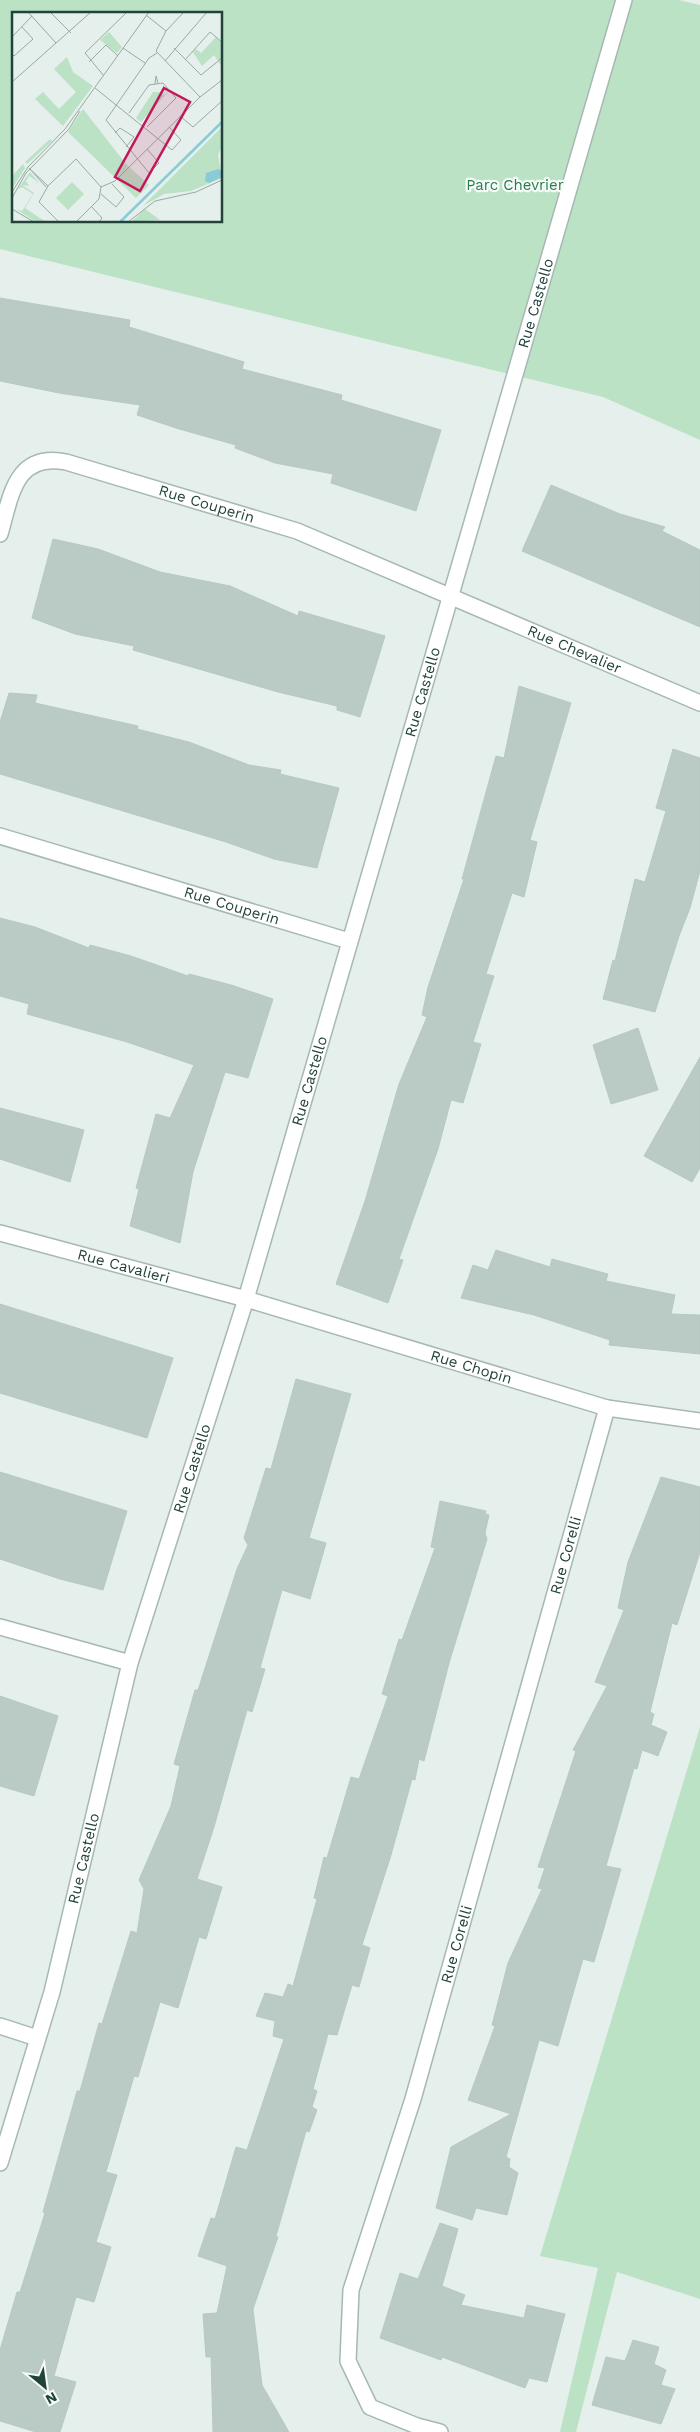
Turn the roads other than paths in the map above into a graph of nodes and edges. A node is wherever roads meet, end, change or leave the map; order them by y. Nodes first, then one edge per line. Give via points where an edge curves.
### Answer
1 (624, 0) edge
2 (0, 534) edge
3 (449, 598) junction
4 (700, 703) edge
5 (0, 836) edge
6 (349, 941) junction
7 (0, 1233) edge
8 (246, 1299) junction
9 (607, 1408) junction
10 (700, 1421) edge
11 (0, 1627) edge
12 (130, 1663) junction
13 (0, 2026) edge
14 (37, 2038) junction
15 (0, 2163) edge
16 (440, 2432) edge

1 - 3 street, Rue Castello
2 - 3 street, Rue Couperin via 18,477 23,471 50,459 297,531
3 - 4 street, Rue Chevalier
3 - 6 street, Rue Castello
5 - 6 street, Rue Couperin
6 - 8 street, Rue Castello
7 - 8 street, Rue Cavalieri
8 - 9 street, Rue Chopin
8 - 12 street, Rue Castello
9 - 10 street, Rue Chopin
9 - 16 street, Rue Corelli via 413,2099 351,2290 348,2361 370,2407
11 - 12 street
12 - 14 street, Rue Castello via 52,1992
13 - 14 street
14 - 15 street, Rue Castello

